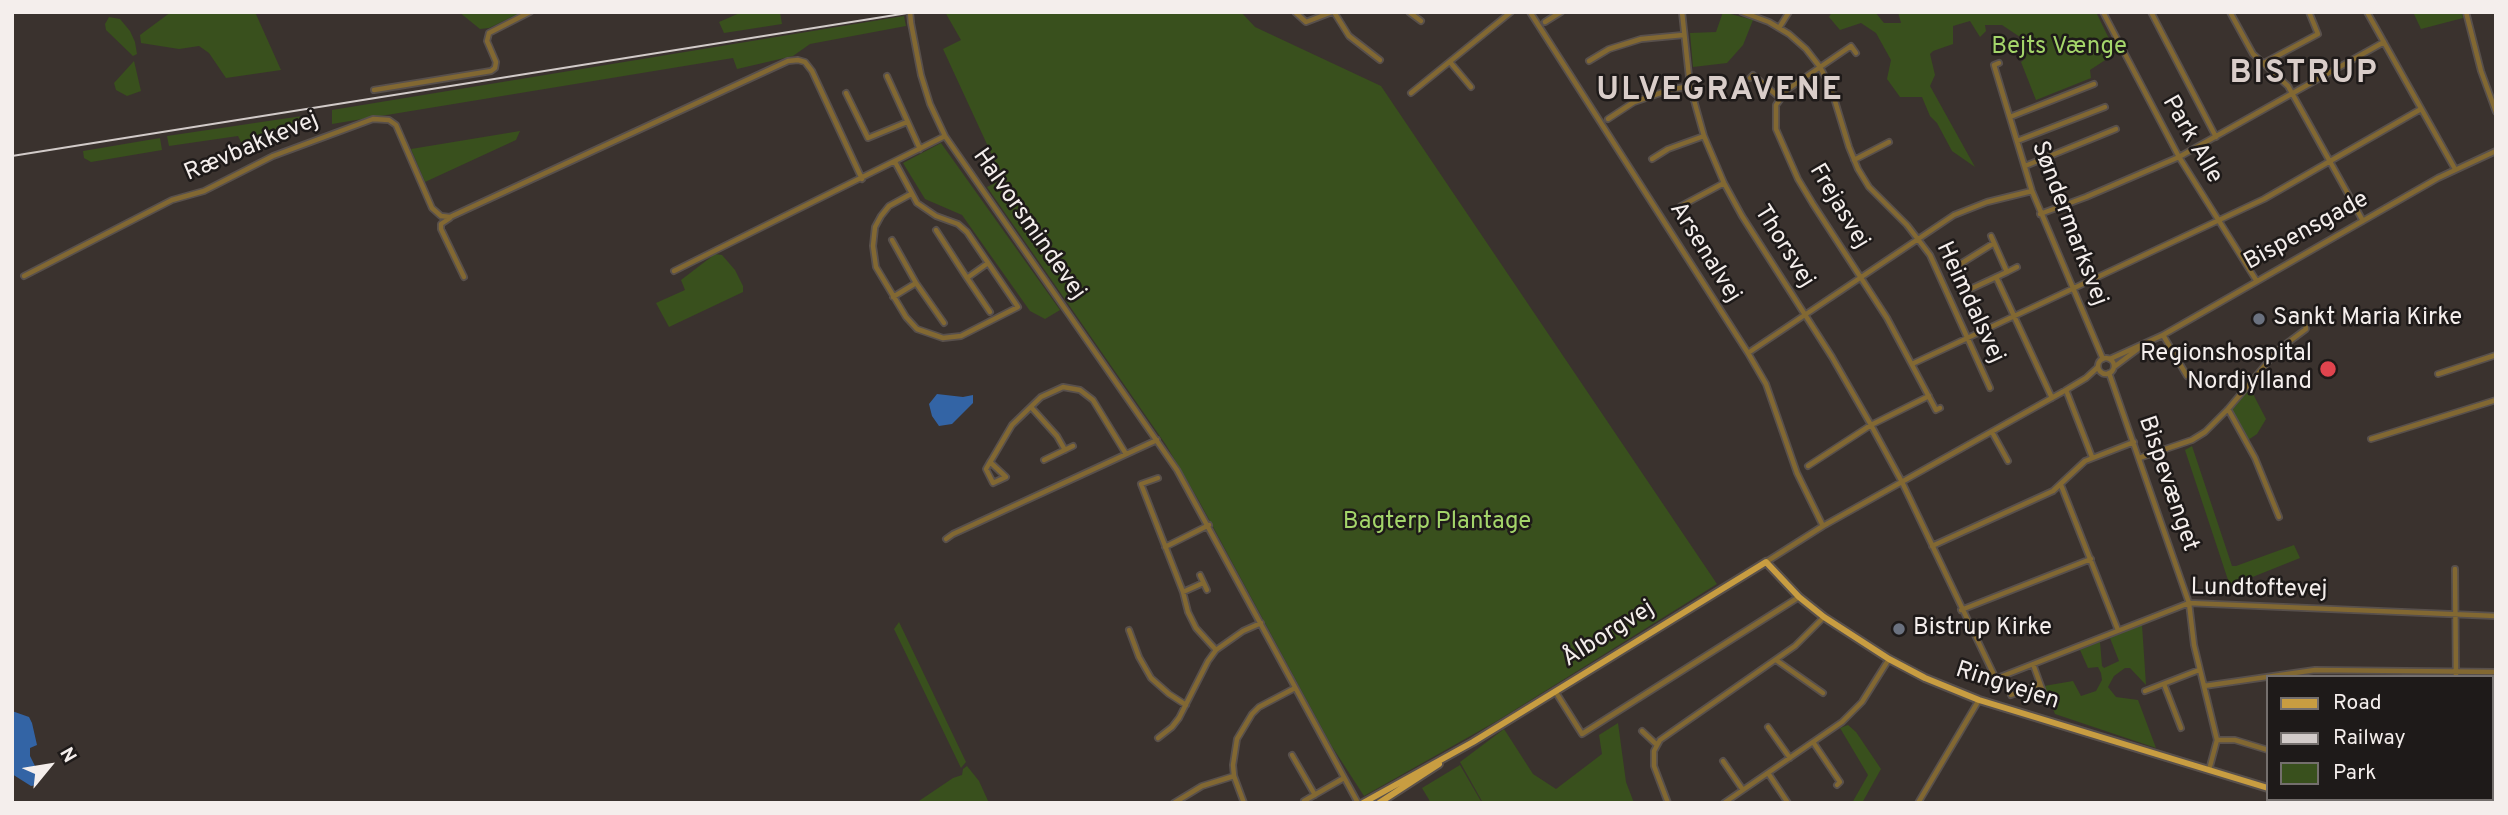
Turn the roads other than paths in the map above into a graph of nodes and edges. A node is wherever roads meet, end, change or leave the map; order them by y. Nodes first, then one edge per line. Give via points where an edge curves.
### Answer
1 (530, 12) edge
2 (910, 12) edge
3 (1295, 12) edge
4 (1333, 12) edge
5 (1409, 12) edge
6 (1511, 12) edge
7 (1530, 12) edge
8 (1561, 12) edge
9 (1682, 12) edge
10 (1742, 12) edge
11 (1789, 12) edge
12 (2103, 12) edge
13 (2151, 12) edge
14 (2230, 12) edge
15 (2309, 12) edge
16 (2367, 12) edge
17 (2466, 12) edge
18 (1421, 22) dead end
19 (1545, 22) dead end
20 (1779, 28) junction
21 (1684, 35) junction
22 (2384, 42) junction
23 (1856, 53) dead end
24 (1380, 61) dead end
25 (1589, 61) dead end
26 (1450, 62) junction
27 (1999, 63) dead end
28 (2262, 64) junction
29 (1820, 67) junction
30 (887, 76) dead end
31 (1750, 78) dead end
32 (2094, 84) dead end
33 (1690, 86) junction
34 (1471, 87) dead end
35 (374, 90) dead end
36 (846, 93) dead end
37 (1411, 93) dead end
38 (2292, 94) junction
39 (1780, 99) junction
40 (2105, 107) dead end
41 (2421, 108) junction
42 (2496, 112) edge
43 (2010, 117) junction
44 (1608, 119) dead end
45 (907, 122) junction
46 (2116, 129) dead end
47 (945, 136) junction
48 (1704, 136) junction
49 (2216, 137) junction
50 (2017, 141) junction
51 (1889, 142) dead end
52 (920, 149) junction
53 (2496, 151) edge
54 (2179, 157) junction
55 (1652, 159) dead end
56 (1854, 160) junction
57 (2330, 161) junction
58 (894, 162) junction
59 (2025, 166) junction
60 (2455, 169) junction
61 (862, 179) junction
62 (1724, 183) junction
63 (2032, 191) junction
64 (911, 194) junction
65 (1681, 206) dead end
66 (2040, 214) junction
67 (450, 217) junction
68 (2218, 221) junction
69 (2363, 221) junction
70 (936, 230) dead end
71 (1991, 236) dead end
72 (1919, 238) junction
73 (892, 240) dead end
74 (1994, 243) junction
75 (988, 263) junction
76 (2017, 267) dead end
77 (1955, 270) dead end
78 (674, 271) dead end
79 (2007, 272) junction
80 (24, 276) dead end
81 (464, 277) dead end
82 (1860, 277) junction
83 (1996, 277) junction
84 (967, 278) junction
85 (2256, 281) junction
86 (916, 283) junction
87 (1963, 289) dead end
88 (2074, 290) junction
89 (893, 297) junction
90 (990, 312) dead end
91 (1805, 314) junction
92 (2014, 317) junction
93 (944, 323) dead end
94 (2305, 323) dead end
95 (2163, 335) junction
96 (1968, 338) junction
97 (2138, 348) junction
98 (1748, 353) junction
99 (2496, 355) edge
100 (2103, 359) junction
101 (2110, 359) junction
102 (1912, 364) junction
103 (2098, 367) junction
104 (2113, 368) junction
105 (2102, 373) junction
106 (2109, 373) junction
107 (2438, 374) dead end
108 (2187, 376) dead end
109 (2086, 378) junction
110 (1990, 388) dead end
111 (2066, 390) junction
112 (1929, 396) junction
113 (2052, 398) junction
114 (2496, 400) edge
115 (1031, 407) junction
116 (1940, 408) dead end
117 (2228, 410) junction
118 (1871, 425) junction
119 (1992, 432) junction
120 (2371, 439) dead end
121 (1157, 440) junction
122 (2134, 442) junction
123 (1073, 446) dead end
124 (1065, 450) junction
125 (1126, 454) junction
126 (2092, 457) junction
127 (2139, 458) junction
128 (1044, 460) dead end
129 (2008, 461) dead end
130 (990, 462) junction
131 (1808, 466) dead end
132 (1158, 478) dead end
133 (1902, 482) junction
134 (2061, 485) junction
135 (2279, 517) dead end
136 (1209, 526) junction
137 (1823, 526) junction
138 (946, 539) dead end
139 (1931, 546) junction
140 (1165, 547) junction
141 (2091, 559) junction
142 (1766, 562) junction
143 (2455, 569) dead end
144 (1200, 575) dead end
145 (1203, 583) junction
146 (1207, 590) dead end
147 (1183, 593) junction
148 (1800, 597) junction
149 (2189, 603) junction
150 (1962, 610) junction
151 (2456, 614) junction
152 (2496, 616) edge
153 (1824, 617) junction
154 (1261, 623) junction
155 (1129, 630) dead end
156 (2118, 630) junction
157 (1216, 650) junction
158 (1889, 659) junction
159 (1776, 660) junction
160 (2032, 664) junction
161 (2199, 670) junction
162 (2496, 672) edge
163 (2456, 674) edge
164 (2280, 675) edge
165 (1995, 677) joint
166 (2266, 677) edge
167 (2040, 684) junction
168 (2164, 684) junction
169 (2204, 686) junction
170 (1295, 688) junction
171 (1555, 691) junction
172 (2145, 691) dead end
173 (1823, 693) dead end
174 (2011, 695) dead end
175 (1979, 700) junction
176 (2046, 700) dead end
177 (1186, 705) junction
178 (1769, 727) dead end
179 (2181, 728) dead end
180 (1642, 730) dead end
181 (1158, 738) dead end
182 (2217, 740) junction
183 (1473, 741) junction
184 (1813, 742) junction
185 (1657, 745) junction
186 (2266, 749) edge
187 (1292, 755) dead end
188 (1790, 758) junction
189 (1723, 761) dead end
190 (2209, 770) junction
191 (1768, 773) junction
192 (1234, 776) junction
193 (1344, 778) junction
194 (1837, 785) dead end
195 (2266, 787) edge
196 (1743, 790) junction
197 (1315, 795) junction
198 (1304, 801) edge
199 (1174, 803) edge
200 (1244, 803) edge
201 (1360, 803) edge
202 (1379, 803) edge
203 (1668, 803) edge
204 (1724, 803) edge
205 (1788, 803) edge
206 (1918, 803) edge

1 - 35 street via 489,33 486,41 496,62 491,71
2 - 47 street, Halvorsmindevej, bridge via 921,75
3 - 4 street via 1310,22
4 - 24 street via 1349,36
5 - 18 street
6 - 26 street
7 - 98 street, Arsenalvej
8 - 19 street
9 - 21 street, Thorsvej
10 - 20 street, Heimdalsvej
11 - 20 street
12 - 54 street, Park Alle
13 - 49 street
14 - 28 street
15 - 28 street via 2318,34
16 - 22 street
17 - 42 street
20 - 29 street, Heimdalsvej
21 - 25 street via 1640,39
21 - 33 street, Thorsvej
22 - 38 street
22 - 41 street
23 - 29 street via 1851,46
26 - 34 street
26 - 37 street
27 - 43 street, Søndermarksvej via 1994,65
28 - 38 street via 2280,77
29 - 39 street
29 - 56 street, Heimdalsvej
30 - 45 street
31 - 39 street via 1753,75
32 - 43 street
33 - 44 street via 1634,102
33 - 48 street, Thorsvej
36 - 45 street via 868,138
38 - 49 street
38 - 57 street
39 - 82 street, Frejasvej via 1774,121 1782,144 1808,196
40 - 50 street
41 - 57 street
41 - 60 street
43 - 50 street, Søndermarksvej
45 - 52 street
46 - 59 street
47 - 52 street
47 - 121 street, Halvorsmindevej
48 - 55 street
48 - 62 street, Thorsvej
49 - 54 street
50 - 59 street, Søndermarksvej
51 - 56 street
52 - 58 street
53 - 60 street, Bispensgade
54 - 66 street
54 - 68 street, Park Alle
56 - 72 street, Heimdalsvej via 1869,187
57 - 68 street
57 - 69 street
58 - 61 street
58 - 64 street
59 - 63 street, Søndermarksvej
60 - 69 street, Bispensgade
61 - 67 street via 812,71 798,60
61 - 78 street
62 - 65 street
62 - 91 street, Thorsvej
63 - 66 street, Søndermarksvej
63 - 72 street via 1971,207
64 - 75 street via 925,210 967,232
64 - 89 street via 890,206 874,235 876,267
66 - 88 street, Søndermarksvej
67 - 80 street, Rævbakkevej via 432,208 396,125 373,119 273,156 204,191 172,200
67 - 81 street via 441,229
68 - 85 street, Park Alle
68 - 88 street
69 - 85 street, Bispensgade
70 - 84 street
71 - 74 street
72 - 82 street
72 - 96 street, Heimdalsvej
73 - 86 street
74 - 77 street
74 - 79 street
75 - 84 street
75 - 89 street via 1018,307 961,336 943,338 917,329
76 - 79 street
79 - 83 street
82 - 91 street
82 - 102 street, Frejasvej
83 - 87 street
83 - 92 street
84 - 90 street
85 - 95 street, Bispensgade
86 - 89 street
86 - 93 street
88 - 92 street
88 - 100 street, Søndermarksvej
91 - 98 street
91 - 118 street, Thorsvej
92 - 96 street
92 - 113 street
94 - 117 street via 2306,329 2278,350
95 - 97 street, Bispensgade
95 - 108 street
96 - 102 street
96 - 110 street, Heimdalsvej
97 - 101 street, Bispensgade
97 - 104 street, Bispensgade
98 - 137 street, Arsenalvej via 1766,384 1797,473
99 - 107 street
100 - 101 street
100 - 103 street
101 - 104 street
102 - 112 street, Frejasvej
103 - 105 street
103 - 109 street
104 - 106 street
105 - 106 street
105 - 109 street
106 - 122 street, Bispevænget
109 - 111 street
111 - 113 street
111 - 126 street
112 - 116 street, Frejasvej via 1936,410
112 - 118 street
113 - 119 street
114 - 120 street
115 - 124 street
115 - 125 street via 1056,390 1080,390 1094,400
115 - 130 street via 1012,425
117 - 127 street via 2192,440
117 - 135 street via 2255,458
118 - 131 street
118 - 133 street, Thorsvej
119 - 129 street
119 - 133 street
121 - 125 street
121 - 136 street, Halvorsmindevej
122 - 126 street
122 - 127 street, Bispevænget
123 - 124 street
124 - 128 street
125 - 138 street
126 - 134 street
127 - 149 street, Bispevænget
130 - 130 street via 986,469 993,482 1006,477
132 - 140 street via 1141,484
133 - 137 street
133 - 139 street, Thorsvej
134 - 139 street
134 - 141 street
136 - 140 street
136 - 154 street, Halvorsmindevej
137 - 142 street
139 - 150 street, Thorsvej
140 - 147 street
141 - 150 street
141 - 156 street
142 - 148 main road, Ringvejen
142 - 171 main road, Ålborgvej
143 - 151 street
144 - 145 street
145 - 146 street
145 - 147 street
147 - 157 street via 1193,623
148 - 153 main road, Ringvejen
148 - 171 street via 1582,734
149 - 151 street, Lundtoftevej
149 - 156 street, Lundtoftevej
149 - 161 street, Bispevænget
150 - 165 street, Thorsvej
151 - 152 street, Lundtoftevej
151 - 163 street
153 - 158 main road, Ringvejen
153 - 159 street
154 - 157 street
154 - 170 street, Halvorsmindevej
155 - 177 street via 1151,678
156 - 160 street, Lundtoftevej
157 - 177 street
158 - 175 main road, Ringvejen
158 - 184 street via 1857,708
159 - 173 street
159 - 185 street
160 - 165 street, Lundtoftevej
160 - 167 street
161 - 168 street
161 - 169 street, Bispevænget
162 - 163 street
163 - 164 street via 2315,670
166 - 169 street
167 - 174 street
167 - 176 street
168 - 172 street
168 - 179 street
169 - 182 street, Bispevænget
170 - 192 street via 1270,699 1252,714 1237,739
170 - 193 street, Halvorsmindevej
171 - 183 main road, Ålborgvej
175 - 190 main road, Ringvejen
175 - 206 street
177 - 181 street via 1172,727
178 - 188 street
180 - 185 street
182 - 186 street
182 - 190 street, Bispevænget
183 - 201 main road, Ålborgvej
183 - 202 main road, Ålborgvej
184 - 188 street
184 - 194 street via 1840,782
185 - 203 street via 1654,766
187 - 197 street
188 - 191 street
189 - 196 street
190 - 195 main road, Ringvejen
191 - 196 street
191 - 205 street
192 - 199 street via 1202,786
192 - 200 street
193 - 197 street
193 - 201 street, Halvorsmindevej
196 - 204 street
197 - 198 street

